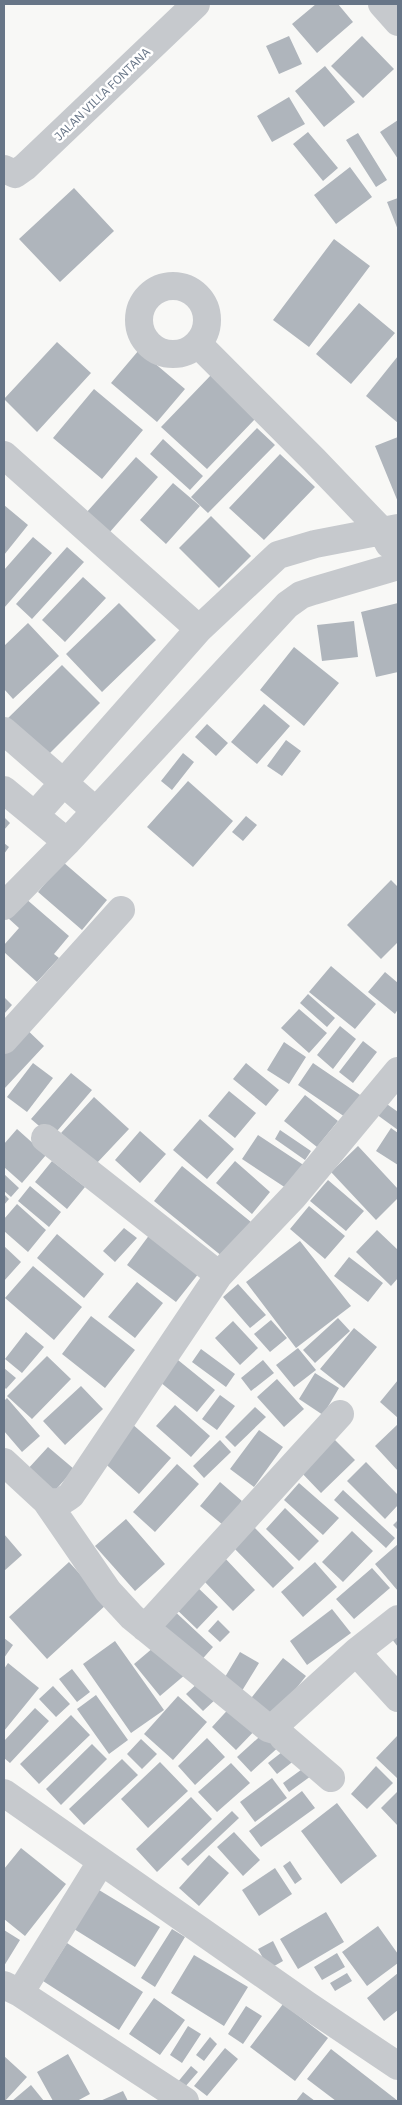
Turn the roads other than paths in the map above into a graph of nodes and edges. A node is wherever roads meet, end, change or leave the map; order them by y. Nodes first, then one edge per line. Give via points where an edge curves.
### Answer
1 (196, 4) edge
2 (382, 4) edge
3 (398, 22) edge
4 (4, 169) edge
5 (199, 344) dead end
6 (4, 455) edge
7 (390, 529) edge
8 (398, 564) edge
9 (200, 629) junction
10 (4, 731) edge
11 (63, 782) junction
12 (4, 790) edge
13 (96, 811) junction
14 (36, 815) junction
15 (67, 842) junction
16 (4, 906) edge
17 (121, 910) dead end
18 (4, 1040) edge
19 (398, 1071) edge
20 (45, 1138) dead end
21 (219, 1275) junction
22 (340, 1414) dead end
23 (4, 1462) edge
24 (46, 1501) junction
25 (398, 1619) edge
26 (145, 1628) junction
27 (356, 1652) junction
28 (398, 1698) edge
29 (278, 1731) junction
30 (331, 1778) dead end
31 (4, 1793) edge
32 (101, 1862) junction
33 (12, 1989) edge
34 (398, 2066) edge
35 (185, 2101) edge

1 - 4 street, JALAN VILLA FONTANA via 25,167 15,174
2 - 3 street
5 - 7 street via 307,453
6 - 9 street
7 - 8 street
7 - 9 street via 278,555
8 - 13 street via 313,590 287,605
9 - 11 street
10 - 11 street
11 - 13 street
11 - 14 street
12 - 14 street
13 - 15 street
14 - 15 street
15 - 16 street
17 - 18 street
19 - 21 street via 294,1196
20 - 21 street
21 - 24 street via 70,1495 56,1504
22 - 26 street
23 - 24 street
24 - 26 street via 108,1591
25 - 27 street
26 - 29 street via 268,1728
27 - 28 street
27 - 29 street via 279,1722
29 - 30 street
31 - 32 street
32 - 33 street
32 - 34 street
33 - 35 street

